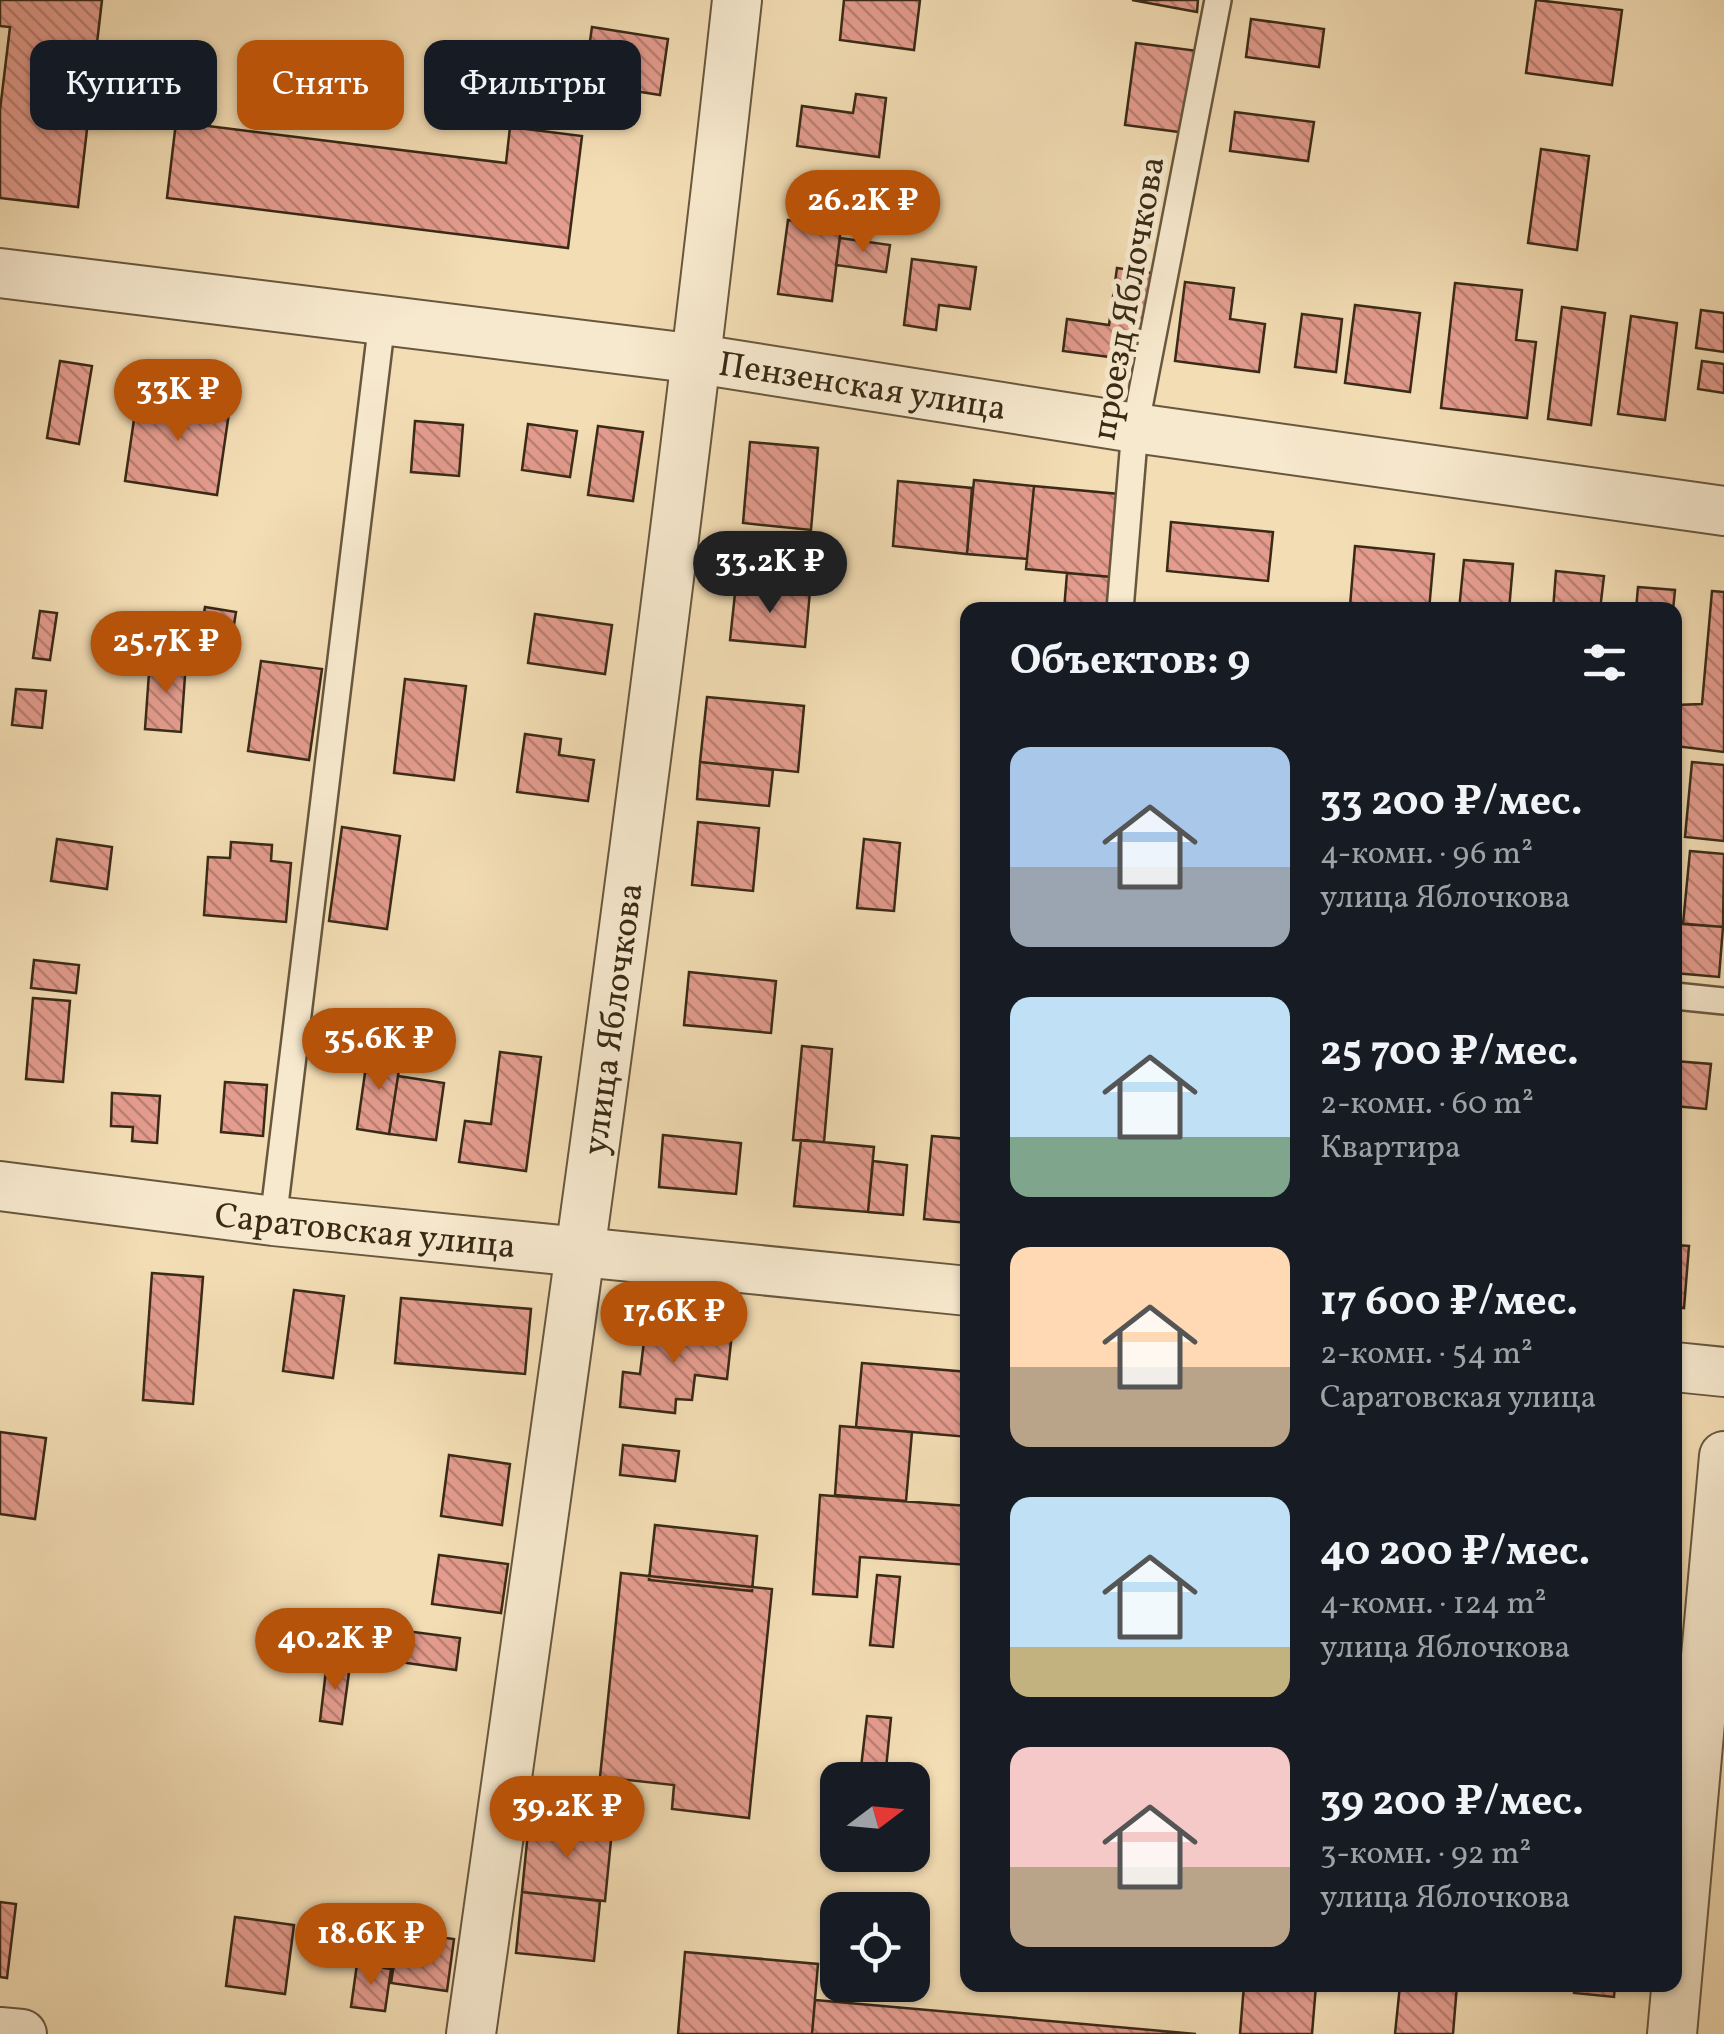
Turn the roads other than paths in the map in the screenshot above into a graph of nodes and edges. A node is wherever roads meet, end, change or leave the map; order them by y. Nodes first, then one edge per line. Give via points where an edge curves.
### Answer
1 (736, 0) edge
2 (1218, 0) edge
3 (0, 273) edge
4 (382, 320) junction
5 (698, 360) junction
6 (1135, 428) junction
7 (1724, 511) edge
8 (1121, 602) edge
9 (1682, 997) edge
10 (1724, 1002) edge
11 (0, 1186) edge
12 (272, 1221) junction
13 (581, 1250) junction
14 (960, 1291) edge
15 (1682, 1368) edge
16 (1724, 1372) edge
17 (1724, 1456) edge
18 (1682, 1923) edge
19 (1676, 1992) edge
20 (0, 2032) edge
21 (22, 2034) edge
22 (471, 2034) edge
23 (1672, 2034) edge

1 - 5 street, улица Яблочкова
2 - 6 lane, проезд Яблочкова
3 - 4 street, Пензенская улица
4 - 5 street, Пензенская улица
4 - 12 lane
5 - 6 street, Пензенская улица
5 - 13 street, улица Яблочкова
6 - 7 street, Пензенская улица
6 - 8 lane, проезд Яблочкова
9 - 10 lane
11 - 12 street, Саратовская улица
12 - 13 street, Саратовская улица
13 - 14 street, Саратовская улица
13 - 22 street, улица Яблочкова
15 - 16 street
17 - 18 street
19 - 23 street
20 - 21 street

